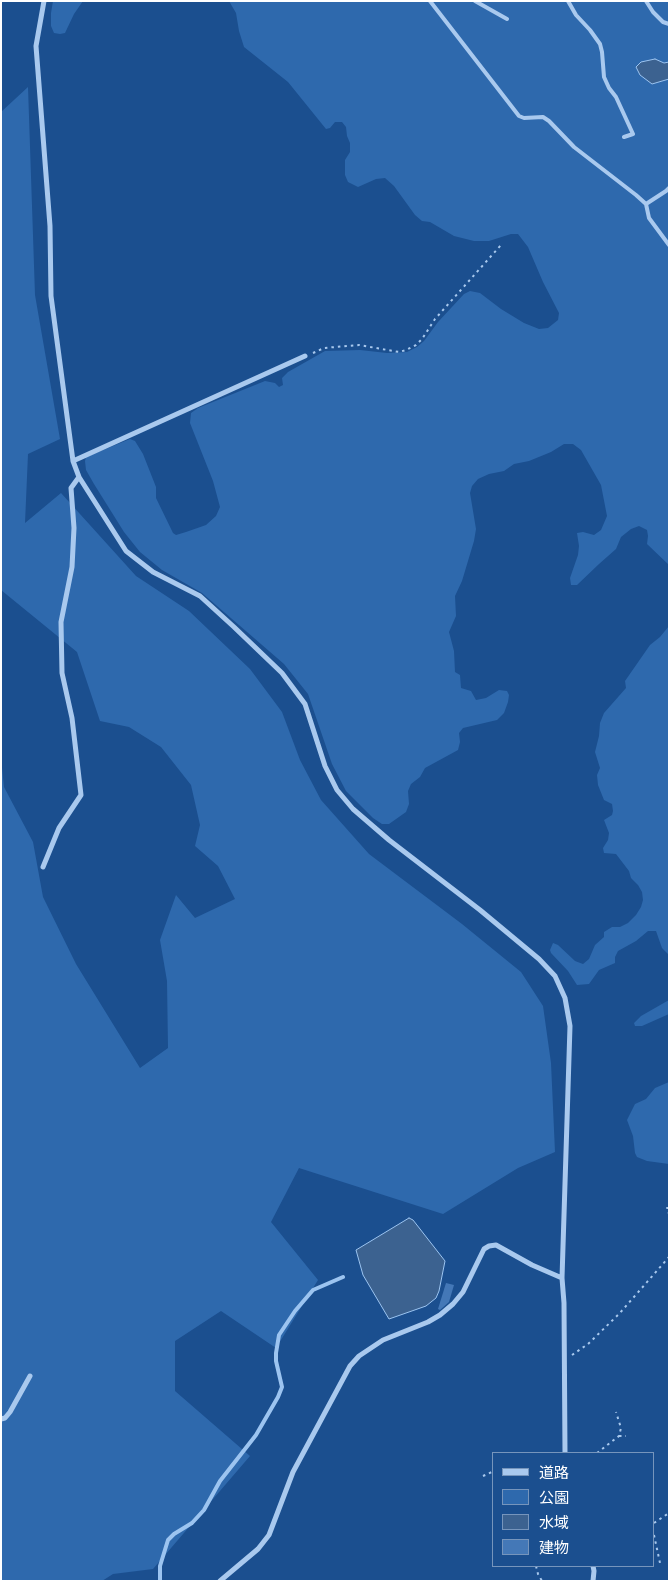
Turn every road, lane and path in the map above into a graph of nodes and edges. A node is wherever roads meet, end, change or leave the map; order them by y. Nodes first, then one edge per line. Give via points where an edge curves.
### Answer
1 (44, 1) edge
2 (430, 1) edge
3 (475, 1) edge
4 (568, 1) edge
5 (646, 1) edge
6 (507, 19) dead end
7 (669, 24) edge
8 (624, 137) dead end
9 (669, 188) edge
10 (646, 204) junction
11 (501, 244) dead end
12 (669, 245) edge
13 (305, 356) joint
14 (73, 461) junction
15 (79, 478) junction
16 (43, 867) dead end
17 (669, 1208) edge
18 (669, 1214) edge
19 (669, 1258) edge
20 (562, 1278) junction
21 (564, 1355) junction
22 (30, 1376) dead end
23 (616, 1412) dead end
24 (1, 1419) edge
25 (618, 1436) junction
26 (626, 1436) dead end
27 (565, 1452) edge
28 (598, 1452) edge
29 (492, 1472) edge
30 (483, 1476) dead end
31 (669, 1513) edge
32 (655, 1522) edge
33 (655, 1540) edge
34 (660, 1563) dead end
35 (536, 1567) edge
36 (593, 1567) edge
37 (220, 1581) edge
38 (542, 1581) edge
39 (593, 1581) edge

1 - 14 street via 36,46 50,226 51,296
2 - 10 lane via 519,116 543,117 549,121 574,147
3 - 6 lane
4 - 8 lane via 600,44 604,77 632,134
5 - 7 lane via 663,22
9 - 10 lane
10 - 12 lane via 650,218
11 - 13 path via 416,345 399,352 359,345 324,348
13 - 14 street
14 - 15 street
15 - 16 street via 71,488 72,567 61,622 62,673 72,718 81,795 59,828
15 - 20 street via 126,551 153,572 200,596 282,673 305,704 325,766 337,790 353,809 521,943 555,976 566,998 570,1026
17 - 18 path
19 - 21 path via 588,1344 577,1353
20 - 21 street
20 - 37 street via 496,1245 489,1246 484,1249 463,1292 453,1304 428,1322 383,1340 359,1356 350,1366 293,1472 269,1535 258,1549
21 - 27 street
22 - 24 street via 10,1412
23 - 25 path via 621,1428
25 - 26 path
25 - 28 path
29 - 30 path
31 - 32 path
33 - 34 path
35 - 38 path
36 - 39 street

